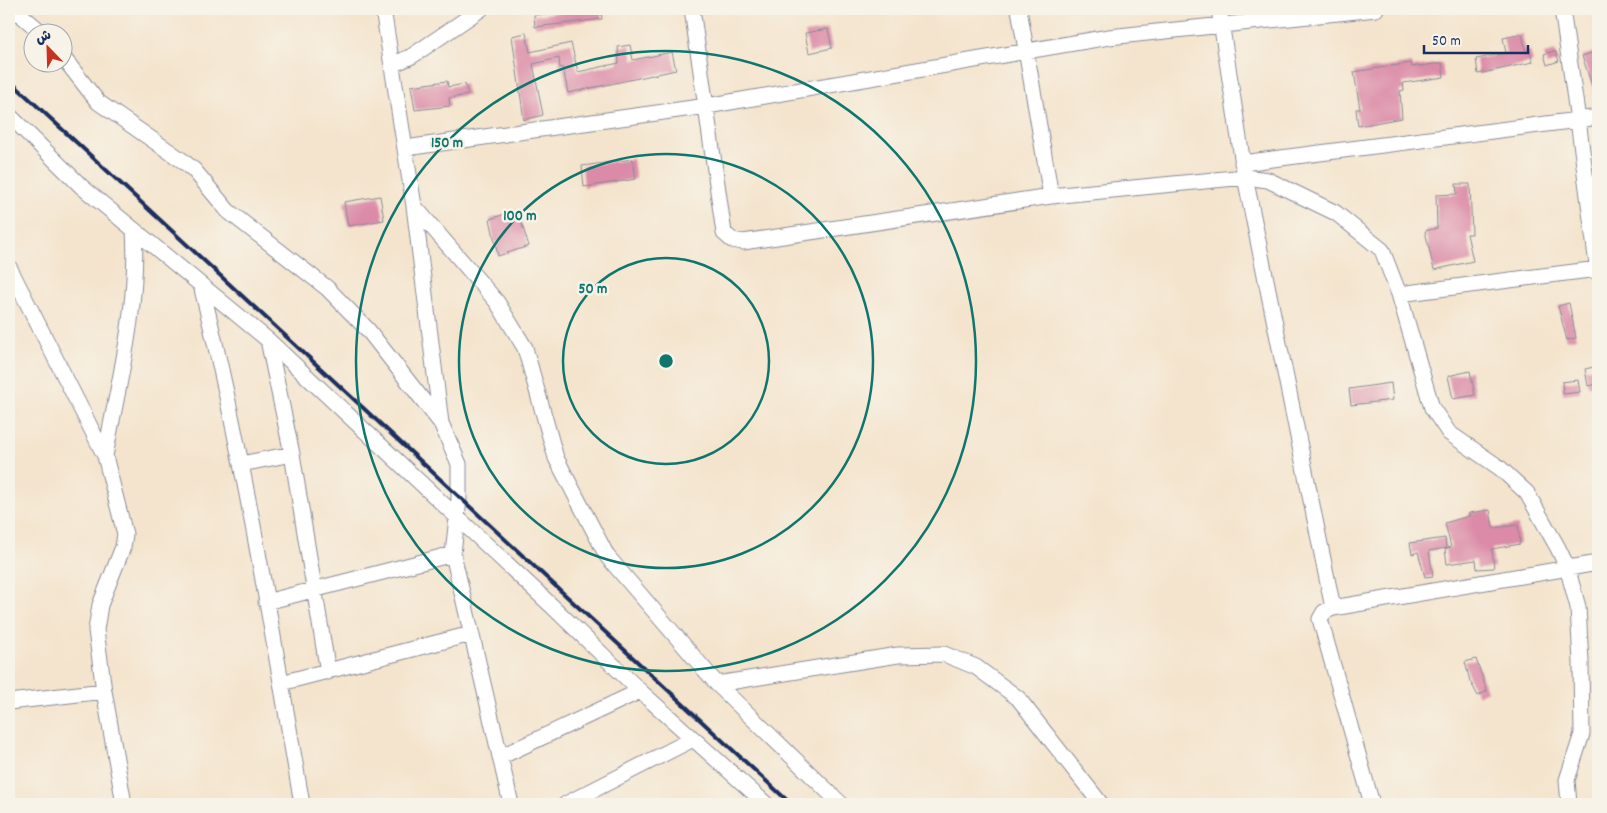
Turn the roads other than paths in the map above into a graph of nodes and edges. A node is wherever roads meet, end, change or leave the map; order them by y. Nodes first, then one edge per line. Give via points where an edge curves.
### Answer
1 (14, 9) edge
2 (383, 9) edge
3 (481, 9) edge
4 (692, 9) edge
5 (1019, 9) edge
6 (1219, 9) edge
7 (1376, 9) edge
8 (1562, 9) edge
9 (29, 22) edge
10 (1222, 26) junction
11 (1027, 53) junction
12 (392, 65) junction
13 (72, 69) edge
14 (707, 106) junction
15 (9, 115) edge
16 (1598, 117) edge
17 (1578, 120) junction
18 (405, 148) junction
19 (1243, 170) junction
20 (1051, 196) junction
21 (414, 206) junction
22 (134, 230) junction
23 (9, 267) edge
24 (1598, 271) edge
25 (201, 285) junction
26 (1399, 294) junction
27 (268, 340) junction
28 (441, 423) junction
29 (292, 454) junction
30 (105, 456) junction
31 (241, 464) junction
32 (457, 518) junction
33 (452, 554) junction
34 (1598, 563) edge
35 (1567, 567) junction
36 (315, 591) junction
37 (266, 602) junction
38 (1333, 608) junction
39 (471, 634) junction
40 (328, 672) junction
41 (281, 683) junction
42 (717, 684) junction
43 (104, 691) junction
44 (640, 691) junction
45 (9, 702) edge
46 (693, 738) junction
47 (500, 757) junction
48 (124, 804) edge
49 (302, 804) edge
50 (511, 804) edge
51 (566, 804) edge
52 (766, 804) edge
53 (841, 804) edge
54 (1101, 804) edge
55 (1372, 804) edge
56 (1569, 804) edge

1 - 9 street
2 - 12 street
3 - 12 street via 412,56
4 - 14 street
5 - 11 street
6 - 10 street
7 - 10 street
8 - 17 street
10 - 11 street via 1109,37
10 - 19 street
11 - 14 street
11 - 20 street
12 - 18 street
13 - 28 street via 98,102 183,160 228,211 327,288 368,330
14 - 18 street
14 - 20 street via 724,233 732,240 743,242
15 - 22 street via 82,188
16 - 17 street
17 - 19 street
17 - 24 street
18 - 21 street
19 - 20 street
19 - 26 street via 1336,213 1382,250
19 - 38 street
21 - 28 street
21 - 42 street via 497,302 525,348 556,458 607,556
22 - 25 street
22 - 30 street via 136,264 129,331
23 - 30 street
24 - 26 street
25 - 27 street
25 - 31 street
26 - 35 street via 1432,408 1448,433 1500,468 1527,493
27 - 29 street
27 - 32 street
28 - 32 street via 459,464
29 - 31 street
29 - 36 street
30 - 43 street via 125,534 100,604 96,630
31 - 37 street
32 - 33 street
32 - 44 street
33 - 36 street
33 - 39 street
34 - 35 street
35 - 38 street
35 - 56 street via 1578,607 1582,734 1567,780
36 - 37 street
36 - 40 street
37 - 41 street
38 - 55 street via 1324,612 1320,619
39 - 40 street
39 - 47 street
40 - 41 street
41 - 49 street
42 - 53 street
42 - 54 street via 898,655 944,654 976,667 1018,698
43 - 45 street
43 - 48 street
44 - 46 street
44 - 47 street
46 - 51 street
46 - 52 street
47 - 50 street

